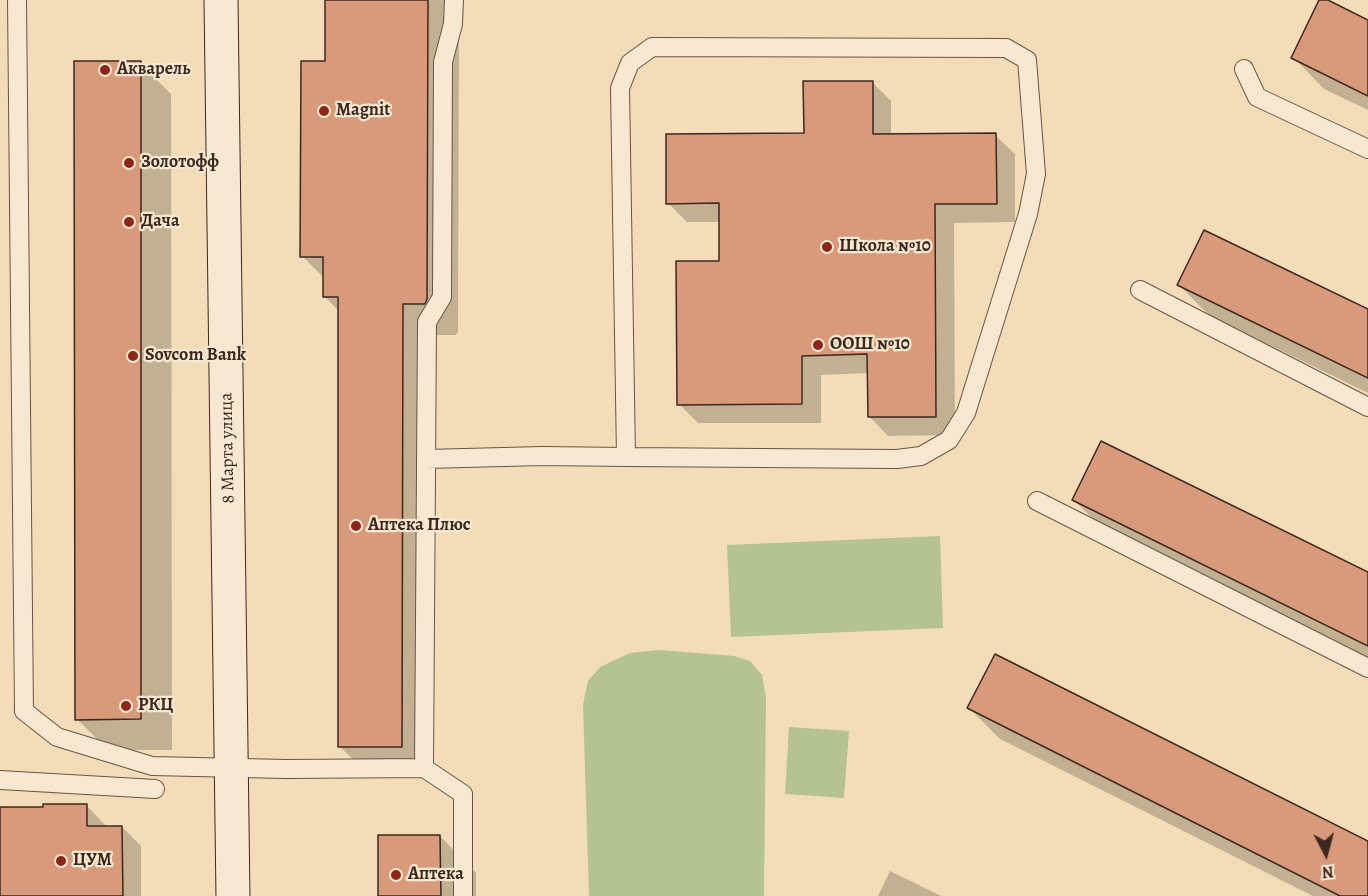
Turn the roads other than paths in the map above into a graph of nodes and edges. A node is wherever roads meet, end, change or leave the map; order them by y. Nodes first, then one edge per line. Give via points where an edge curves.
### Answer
1 (17, 0) edge
2 (221, 0) edge
3 (454, 0) edge
4 (1244, 69) dead end
5 (1368, 149) edge
6 (1140, 290) dead end
7 (1368, 407) edge
8 (626, 457) junction
9 (426, 459) junction
10 (1037, 501) dead end
11 (1368, 668) edge
12 (424, 768) junction
13 (232, 769) junction
14 (0, 780) edge
15 (155, 789) dead end
16 (233, 896) edge
17 (463, 896) edge

1 - 13 lane via 24,711 57,737 152,766
2 - 13 street, 8 Марта улица
3 - 9 lane via 453,24 443,62 442,297 427,322
4 - 5 lane via 1257,96
6 - 7 lane
8 - 8 lane via 897,459 921,456 949,440 966,414 1028,214 1036,174 1027,60 1006,48 652,47 630,63 620,88
8 - 9 lane
9 - 12 lane
10 - 11 lane
12 - 13 lane
12 - 17 lane via 463,794
13 - 16 street, 8 Марта улица
14 - 15 lane

